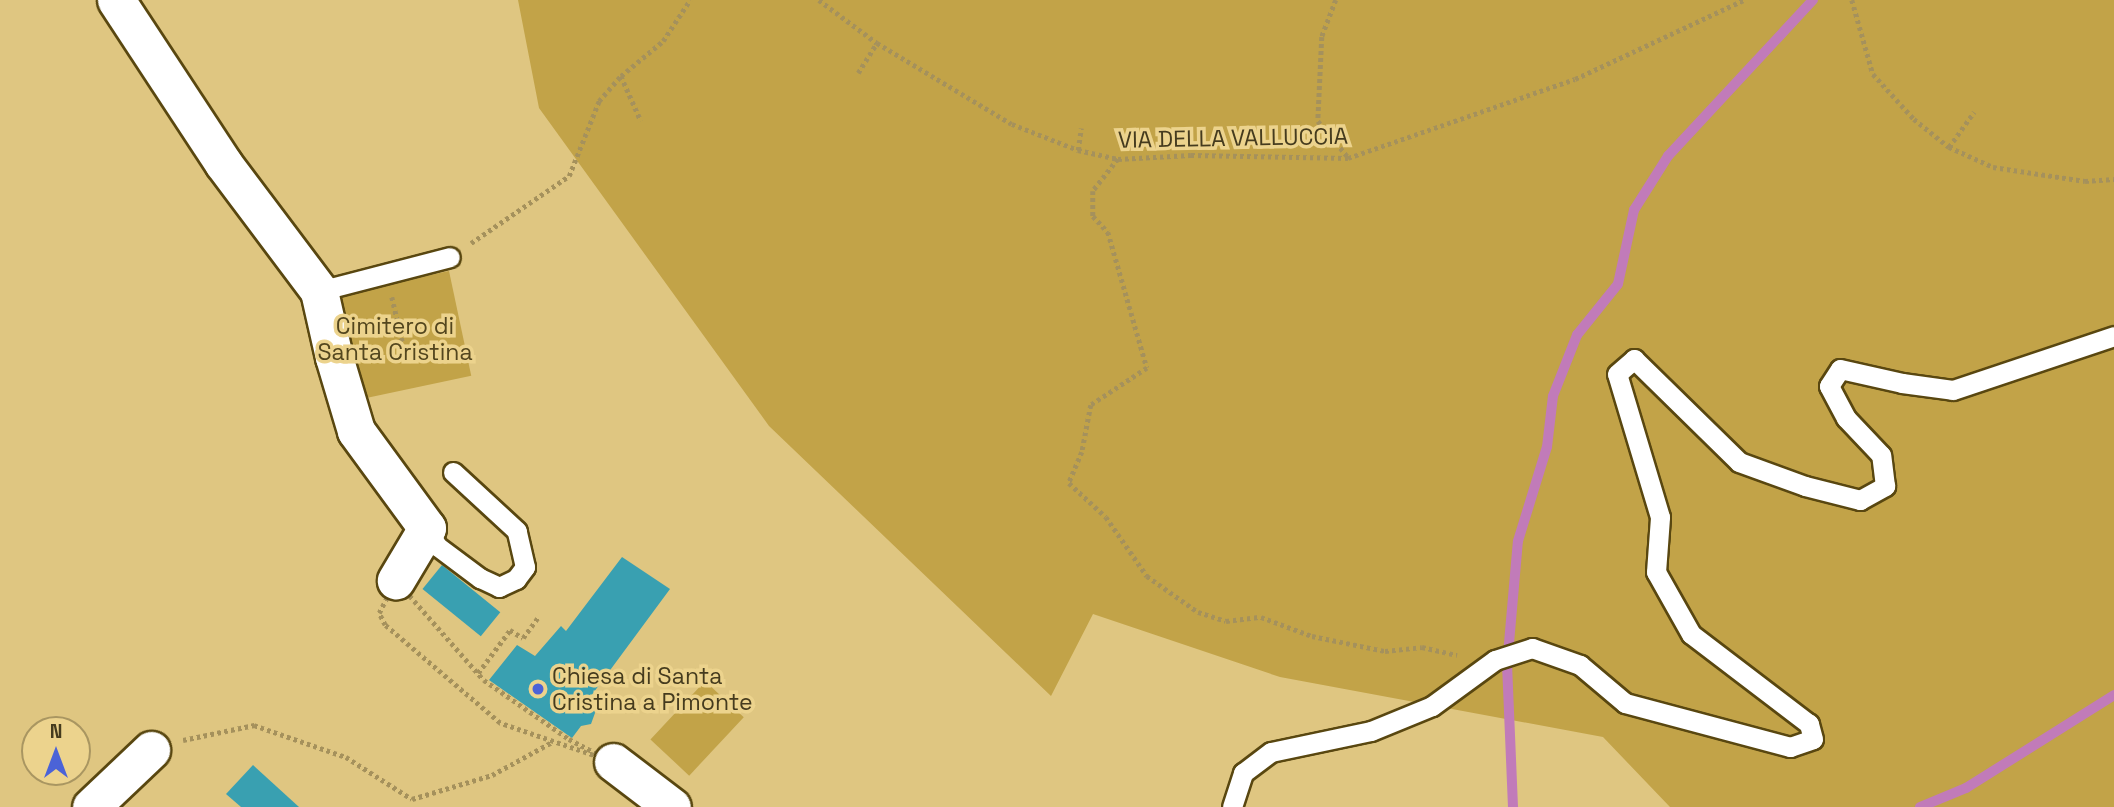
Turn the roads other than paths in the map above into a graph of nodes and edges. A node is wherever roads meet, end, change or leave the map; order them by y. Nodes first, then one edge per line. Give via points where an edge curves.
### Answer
1 (116, 0) edge
2 (450, 257) road end
3 (319, 291) junction
4 (2114, 336) edge
5 (453, 472) dead end
6 (427, 528) junction
7 (396, 580) road end
8 (150, 750) road end
9 (613, 762) road end
10 (91, 807) edge
11 (672, 807) edge
12 (1233, 807) edge

1 - 3 street via 223,163
2 - 3 lane
3 - 6 street via 356,431
4 - 12 lane via 1954,390 1839,369 1829,386 1846,418 1881,455 1885,486 1860,500 1739,462 1634,359 1617,374 1660,517 1656,572 1691,634 1808,724 1812,739 1790,747 1625,703 1580,665 1532,648 1495,660 1432,706 1371,731 1271,752 1243,773
5 - 6 lane via 517,531 525,567 516,579 499,587 437,546
6 - 7 street
8 - 10 street
9 - 11 street

